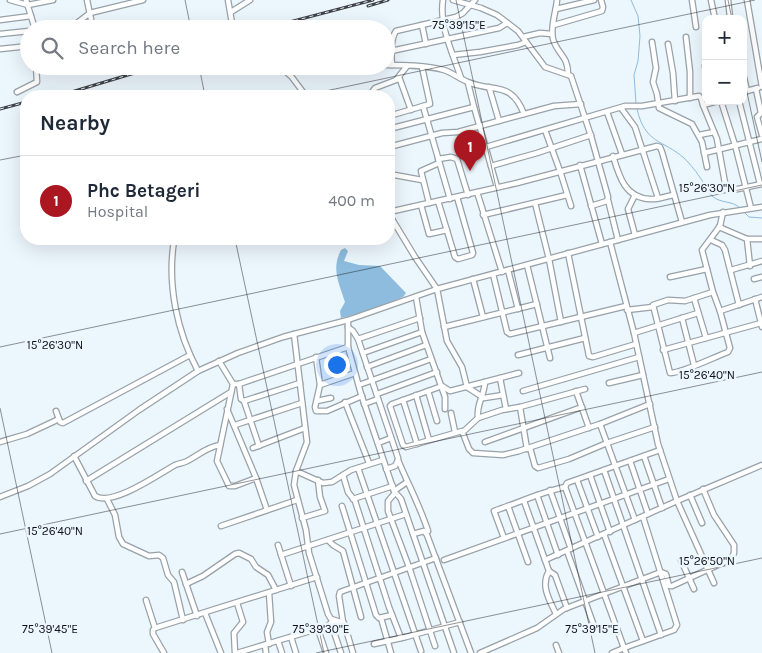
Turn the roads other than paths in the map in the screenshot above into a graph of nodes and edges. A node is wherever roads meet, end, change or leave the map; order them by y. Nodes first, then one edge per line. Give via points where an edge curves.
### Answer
1 (10, 0) edge
2 (53, 0) edge
3 (87, 0) edge
4 (144, 0) edge
5 (228, 0) edge
6 (250, 0) edge
7 (443, 0) edge
8 (453, 0) edge
9 (475, 0) edge
10 (557, 0) edge
11 (594, 0) edge
12 (601, 0) edge
13 (692, 0) edge
14 (712, 0) edge
15 (728, 0) edge
16 (747, 0) edge
17 (47, 1) edge
18 (27, 2) edge
19 (470, 4) junction
20 (556, 9) junction
21 (232, 12) junction
22 (90, 13) junction
23 (714, 15) edge
24 (730, 15) edge
25 (31, 16) junction
26 (0, 20) edge
27 (32, 20) edge
28 (81, 20) edge
29 (91, 20) edge
30 (232, 20) edge
31 (443, 20) junction
32 (507, 23) junction
33 (422, 25) junction
34 (554, 25) junction
35 (696, 27) dead end
36 (20, 33) edge
37 (395, 33) edge
38 (0, 34) edge
39 (552, 34) junction
40 (686, 37) dead end
41 (525, 39) junction
42 (448, 40) junction
43 (652, 42) dead end
44 (426, 44) junction
45 (668, 44) dead end
46 (20, 47) edge
47 (395, 48) edge
48 (0, 49) edge
49 (453, 55) junction
50 (395, 65) edge
51 (407, 66) junction
52 (422, 67) junction
53 (568, 74) junction
54 (37, 75) edge
55 (290, 75) edge
56 (399, 77) junction
57 (461, 78) junction
58 (468, 83) junction
59 (489, 87) junction
60 (762, 87) edge
61 (756, 89) junction
62 (20, 90) edge
63 (21, 90) edge
64 (302, 90) edge
65 (374, 90) edge
66 (747, 91) edge
67 (17, 92) dead end
68 (702, 95) edge
69 (690, 98) junction
70 (675, 101) junction
71 (581, 104) junction
72 (658, 104) junction
73 (702, 105) edge
74 (720, 105) edge
75 (741, 105) edge
76 (423, 106) junction
77 (474, 107) junction
78 (621, 108) junction
79 (411, 110) junction
80 (607, 112) junction
81 (395, 114) edge
82 (524, 114) junction
83 (585, 118) junction
84 (426, 119) junction
85 (499, 121) junction
86 (479, 126) junction
87 (395, 127) edge
88 (545, 130) junction
89 (714, 132) junction
90 (590, 135) junction
91 (699, 135) junction
92 (431, 136) junction
93 (762, 137) edge
94 (749, 142) junction
95 (395, 145) edge
96 (735, 145) junction
97 (486, 147) junction
98 (552, 147) junction
99 (643, 149) junction
100 (720, 149) junction
101 (704, 153) junction
102 (622, 154) junction
103 (613, 156) junction
104 (598, 160) junction
105 (439, 161) junction
106 (580, 165) junction
107 (491, 166) junction
108 (707, 168) dead end
109 (560, 171) junction
110 (395, 175) edge
111 (422, 180) junction
112 (761, 184) edge
113 (745, 187) junction
114 (497, 188) junction
115 (476, 192) junction
116 (468, 195) junction
117 (567, 195) junction
118 (635, 195) junction
119 (674, 195) junction
120 (457, 197) junction
121 (608, 197) junction
122 (658, 198) junction
123 (450, 199) junction
124 (438, 201) junction
125 (535, 203) junction
126 (429, 204) junction
127 (421, 205) junction
128 (571, 206) dead end
129 (591, 206) junction
130 (762, 207) edge
131 (748, 208) junction
132 (395, 212) edge
133 (724, 212) junction
134 (483, 215) junction
135 (682, 222) junction
136 (395, 223) edge
137 (719, 227) junction
138 (447, 230) junction
139 (635, 235) junction
140 (747, 239) junction
141 (762, 239) edge
142 (618, 240) junction
143 (711, 240) junction
144 (610, 242) junction
145 (602, 244) junction
146 (174, 245) edge
147 (568, 254) junction
148 (549, 259) junction
149 (762, 261) edge
150 (527, 265) junction
151 (750, 266) junction
152 (707, 269) junction
153 (508, 270) junction
154 (731, 270) junction
155 (502, 272) junction
156 (493, 274) junction
157 (670, 277) dead end
158 (762, 277) edge
159 (473, 279) junction
160 (754, 279) dead end
161 (437, 289) junction
162 (713, 292) junction
163 (416, 296) junction
164 (762, 297) edge
165 (694, 298) junction
166 (755, 300) junction
167 (537, 304) junction
168 (739, 305) junction
169 (653, 307) junction
170 (627, 308) junction
171 (518, 309) junction
172 (720, 311) junction
173 (503, 312) junction
174 (698, 314) junction
175 (483, 317) junction
176 (420, 318) junction
177 (580, 318) junction
178 (682, 318) junction
179 (348, 320) junction
180 (561, 322) junction
181 (762, 325) edge
182 (657, 326) junction
183 (348, 327) junction
184 (444, 327) junction
185 (543, 327) junction
186 (422, 332) junction
187 (726, 332) junction
188 (634, 333) junction
189 (294, 334) junction
190 (585, 338) junction
191 (706, 338) junction
192 (358, 339) junction
193 (688, 343) junction
194 (636, 344) junction
195 (426, 345) junction
196 (348, 347) junction
197 (548, 348) junction
198 (663, 350) junction
199 (363, 353) junction
200 (190, 355) junction
201 (518, 355) dead end
202 (316, 357) junction
203 (639, 357) junction
204 (550, 358) dead end
205 (431, 359) junction
206 (219, 361) junction
207 (298, 364) junction
208 (694, 365) junction
209 (367, 367) junction
210 (198, 371) junction
211 (436, 372) junction
212 (355, 373) junction
213 (519, 373) dead end
214 (643, 375) junction
215 (500, 378) junction
216 (372, 380) junction
217 (484, 382) junction
218 (300, 383) junction
219 (608, 383) dead end
220 (236, 384) junction
221 (320, 385) junction
222 (359, 385) junction
223 (467, 386) junction
224 (445, 388) junction
225 (585, 389) dead end
226 (428, 391) junction
227 (523, 391) dead end
228 (576, 391) junction
229 (232, 392) junction
230 (416, 395) junction
231 (503, 395) junction
232 (362, 396) junction
233 (378, 397) junction
234 (331, 398) dead end
235 (483, 398) junction
236 (403, 400) junction
237 (244, 401) junction
238 (317, 401) junction
239 (345, 402) junction
240 (302, 403) junction
241 (364, 404) junction
242 (650, 404) junction
243 (520, 407) junction
244 (582, 407) junction
245 (227, 409) junction
246 (445, 409) dead end
247 (506, 409) junction
248 (56, 411) dead end
249 (451, 413) dead end
250 (478, 418) junction
251 (59, 420) junction
252 (250, 420) junction
253 (437, 421) dead end
254 (600, 424) junction
255 (235, 425) junction
256 (655, 427) junction
257 (306, 428) junction
258 (523, 428) junction
259 (589, 428) junction
260 (455, 432) junction
261 (463, 432) junction
262 (391, 438) junction
263 (433, 439) junction
264 (0, 442) edge
265 (485, 442) dead end
266 (378, 443) junction
267 (608, 443) junction
268 (416, 444) junction
269 (220, 445) junction
270 (259, 446) junction
271 (253, 448) dead end
272 (529, 448) junction
273 (660, 450) junction
274 (74, 456) junction
275 (644, 456) junction
276 (383, 460) junction
277 (398, 460) junction
278 (630, 461) junction
279 (369, 463) junction
280 (762, 465) edge
281 (616, 466) junction
282 (358, 468) junction
283 (386, 469) junction
284 (604, 470) junction
285 (296, 471) junction
286 (344, 475) junction
287 (590, 475) junction
288 (256, 478) junction
289 (669, 479) junction
290 (318, 480) junction
291 (577, 480) junction
292 (86, 481) junction
293 (407, 482) junction
294 (654, 484) junction
295 (565, 487) junction
296 (640, 488) junction
297 (704, 489) junction
298 (394, 490) junction
299 (550, 490) junction
300 (626, 493) junction
301 (367, 494) junction
302 (537, 495) junction
303 (690, 495) junction
304 (0, 497) edge
305 (613, 498) junction
306 (107, 499) junction
307 (354, 499) junction
308 (298, 500) junction
309 (524, 501) junction
310 (677, 501) junction
311 (600, 503) junction
312 (342, 506) dead end
313 (508, 506) junction
314 (586, 507) junction
315 (662, 508) junction
316 (267, 510) junction
317 (574, 512) junction
318 (406, 514) junction
319 (648, 514) junction
320 (643, 517) junction
321 (302, 518) junction
322 (560, 518) junction
323 (392, 519) junction
324 (635, 520) junction
325 (546, 522) junction
326 (378, 523) junction
327 (702, 523) dead end
328 (221, 526) dead end
329 (623, 526) junction
330 (364, 528) junction
331 (533, 528) junction
332 (428, 531) dead end
333 (350, 532) junction
334 (610, 532) junction
335 (518, 533) junction
336 (413, 534) junction
337 (604, 534) junction
338 (598, 537) junction
339 (504, 538) junction
340 (328, 540) junction
341 (585, 543) junction
342 (278, 545) dead end
343 (308, 546) junction
344 (569, 550) junction
345 (281, 555) junction
346 (558, 555) junction
347 (436, 558) junction
348 (444, 560) dead end
349 (545, 560) junction
350 (681, 560) dead end
351 (528, 562) dead end
352 (423, 563) junction
353 (409, 567) junction
354 (708, 569) junction
355 (182, 572) dead end
356 (394, 572) junction
357 (549, 572) junction
358 (660, 572) junction
359 (317, 577) junction
360 (380, 578) junction
361 (689, 578) junction
362 (641, 579) junction
363 (367, 582) junction
364 (714, 583) dead end
365 (186, 584) junction
366 (291, 586) junction
367 (622, 586) junction
368 (353, 587) junction
369 (694, 589) dead end
370 (276, 590) junction
371 (269, 593) junction
372 (604, 593) junction
373 (146, 600) dead end
374 (585, 600) junction
375 (237, 603) junction
376 (567, 608) junction
377 (205, 613) junction
378 (392, 614) junction
379 (556, 614) junction
380 (196, 616) junction
381 (361, 617) dead end
382 (381, 618) junction
383 (183, 620) junction
384 (333, 622) junction
385 (343, 622) junction
386 (460, 622) junction
387 (594, 626) dead end
388 (444, 627) junction
389 (155, 628) junction
390 (318, 629) junction
391 (430, 631) junction
392 (416, 635) junction
393 (661, 635) junction
394 (291, 637) junction
395 (401, 638) junction
396 (278, 641) junction
397 (388, 641) junction
398 (643, 641) junction
399 (267, 644) junction
400 (374, 644) dead end
401 (434, 646) dead end
402 (556, 646) dead end
403 (421, 651) dead end
404 (625, 651) edge
405 (164, 653) edge
406 (221, 653) edge
407 (236, 653) edge
408 (266, 653) edge
409 (282, 653) edge
410 (296, 653) edge
411 (326, 653) edge
412 (341, 653) edge
413 (353, 653) edge
414 (391, 653) edge
415 (454, 653) edge
416 (471, 653) edge
417 (480, 653) edge
418 (559, 653) edge
419 (612, 653) edge

1 - 18 street
2 - 17 street
3 - 22 street
4 - 22 street
5 - 21 street
6 - 21 street
7 - 31 street
8 - 19 street
9 - 19 street
10 - 20 street
11 - 20 street
12 - 34 street via 602,11
13 - 35 street
14 - 23 street
15 - 24 street
16 - 60 street
17 - 18 street
18 - 25 street
19 - 31 street via 460,16
19 - 32 street
20 - 34 street
21 - 30 street
22 - 28 street
22 - 29 street
25 - 26 street
25 - 27 street
31 - 33 street
31 - 42 street
32 - 41 street
32 - 42 street via 499,28
33 - 37 street
33 - 44 street
34 - 39 street
36 - 38 street
39 - 41 street via 540,33
39 - 53 street via 566,59
40 - 69 street
41 - 49 street via 518,45
41 - 53 street via 545,67
42 - 44 street
42 - 49 street
43 - 72 street via 656,68 653,82
44 - 47 street
45 - 70 street
46 - 48 street
49 - 57 street
50 - 51 street
51 - 52 street
51 - 56 street
52 - 57 street via 444,70
52 - 76 street via 430,102
53 - 71 street
54 - 63 street via 37,82
55 - 64 street
56 - 65 street
56 - 79 street
57 - 58 street
58 - 59 street
58 - 77 street
59 - 82 street via 499,88 516,98
59 - 85 street
60 - 61 street
61 - 66 street
61 - 93 street
62 - 67 street
68 - 69 street
69 - 70 street
70 - 72 street
71 - 82 street via 562,104
71 - 83 street
72 - 78 street
72 - 91 street via 661,109 689,122
73 - 89 street
74 - 96 street
75 - 94 street
76 - 79 street
76 - 84 street
77 - 84 street
77 - 86 street
78 - 80 street
78 - 99 street via 635,127
79 - 81 street
80 - 83 street
80 - 102 street
82 - 85 street
83 - 88 street
83 - 90 street
84 - 87 street
84 - 92 street
85 - 86 street
86 - 92 street
86 - 97 street
88 - 97 street
88 - 98 street
89 - 91 street
89 - 100 street
90 - 98 street
90 - 104 street
91 - 101 street
92 - 95 street
92 - 105 street
93 - 94 street
94 - 96 street
94 - 112 street
96 - 100 street
96 - 113 street
97 - 107 street
98 - 107 street
98 - 109 street
99 - 102 street
99 - 119 street via 660,147
99 - 122 street
100 - 101 street
100 - 113 street via 725,183 731,189
101 - 108 street
102 - 103 street
103 - 104 street
103 - 118 street via 620,179
104 - 106 street
104 - 121 street
105 - 111 street via 421,171
105 - 116 street via 451,157 457,159
105 - 123 street
106 - 109 street
106 - 129 street
107 - 114 street
109 - 114 street
109 - 117 street
110 - 111 street
111 - 126 street
112 - 113 street
113 - 131 street
114 - 115 street
115 - 116 street
115 - 134 street
116 - 120 street
117 - 125 street
117 - 128 street
118 - 122 street
118 - 139 street via 628,210
119 - 122 street
119 - 135 street
120 - 123 street
120 - 138 street via 473,254 456,258
121 - 129 street via 607,201
121 - 142 street
123 - 124 street
124 - 126 street
124 - 138 street
125 - 134 street
125 - 148 street
126 - 127 street
127 - 132 street
127 - 138 street via 429,234
129 - 145 street
130 - 131 street
131 - 133 street
133 - 135 street
133 - 137 street
134 - 155 street
135 - 139 street
136 - 161 street
137 - 140 street
137 - 143 street
139 - 142 street
140 - 141 street
140 - 151 street
142 - 144 street
143 - 152 street via 702,250
143 - 154 street via 724,247
144 - 145 street
144 - 170 street
145 - 147 street
146 - 200 street via 171,279 176,312
147 - 148 street
147 - 177 street
148 - 150 street
148 - 180 street
149 - 151 street
150 - 153 street
150 - 167 street
151 - 154 street
152 - 157 street
152 - 162 street
153 - 155 street
153 - 171 street
154 - 168 street
155 - 156 street
156 - 159 street
156 - 173 street
158 - 160 street
159 - 161 street
159 - 175 street
161 - 163 street
161 - 184 street
162 - 165 street
162 - 172 street
163 - 176 street
163 - 179 street
164 - 166 street
165 - 169 street via 668,300
165 - 174 street
166 - 168 street
166 - 181 street
167 - 171 street
167 - 185 street
168 - 172 street
169 - 170 street
169 - 182 street
170 - 177 street
170 - 188 street
171 - 173 street
172 - 187 street
173 - 175 street
173 - 185 street via 510,334
174 - 178 street
174 - 191 street
175 - 184 street
176 - 186 street
176 - 192 street
177 - 180 street
177 - 190 street
178 - 182 street
178 - 193 street
179 - 183 street
179 - 189 street
180 - 185 street
181 - 187 street
182 - 188 street
182 - 198 street
183 - 192 street
183 - 196 street
184 - 223 street
185 - 197 street
186 - 195 street
186 - 199 street
187 - 191 street
187 - 208 street via 730,350
188 - 194 street
189 - 206 street
189 - 207 street
190 - 194 street via 591,357
190 - 197 street
191 - 193 street
192 - 199 street
193 - 198 street
193 - 208 street
194 - 203 street
195 - 205 street
195 - 209 street
196 - 202 street
196 - 212 street
197 - 201 street
197 - 204 street
198 - 208 street via 670,373
199 - 209 street
200 - 210 street
200 - 251 street via 65,422
202 - 207 street
202 - 221 street
203 - 214 street
203 - 227 street
205 - 211 street
205 - 216 street
206 - 210 street
206 - 220 street
207 - 218 street
207 - 220 street
209 - 216 street
210 - 274 street
211 - 224 street
211 - 233 street
212 - 221 street
212 - 222 street
213 - 215 street
214 - 219 street
214 - 242 street
215 - 217 street
215 - 231 street
216 - 222 street
216 - 233 street
217 - 223 street
217 - 235 street
218 - 237 street
218 - 240 street
220 - 229 street
220 - 237 street
221 - 238 street
222 - 232 street
223 - 224 street
223 - 235 street
224 - 226 street
224 - 246 street
225 - 228 street
226 - 230 street
226 - 253 street
228 - 243 street
228 - 244 street
229 - 245 street
229 - 292 street
230 - 236 street
230 - 263 street
231 - 235 street
231 - 247 street
232 - 239 street
232 - 241 street
233 - 241 street
233 - 262 street
234 - 238 street
235 - 250 street via 477,407
236 - 268 street
236 - 268 street via 390,406 404,447
237 - 252 street
238 - 239 street via 315,409 320,412
239 - 279 street
240 - 252 street
240 - 257 street
241 - 266 street
242 - 254 street
242 - 256 street
243 - 247 street
243 - 258 street
244 - 258 street
244 - 259 street
245 - 255 street
245 - 269 street
247 - 250 street
248 - 251 street
249 - 260 street
250 - 261 street
251 - 264 street
252 - 255 street
252 - 270 street
254 - 259 street
254 - 267 street
255 - 288 street
256 - 267 street
256 - 273 street
257 - 270 street
257 - 285 street via 306,442
258 - 265 street
258 - 272 street
259 - 272 street
260 - 261 street
260 - 263 street
261 - 272 street via 472,453 503,455
262 - 266 street
262 - 277 street
263 - 268 street
266 - 276 street
267 - 272 street via 538,468
267 - 281 street
269 - 288 street via 217,464 229,486
269 - 306 street via 176,464 132,490
270 - 271 street
273 - 275 street
273 - 289 street
274 - 292 street
274 - 304 street via 39,480
275 - 278 street
275 - 294 street
276 - 279 street
276 - 283 street
277 - 283 street via 395,466
277 - 293 street
278 - 281 street
278 - 296 street
279 - 282 street
280 - 297 street
281 - 284 street
281 - 300 street
282 - 286 street
282 - 301 street
283 - 298 street
284 - 287 street
284 - 305 street
285 - 290 street
285 - 308 street via 294,485
286 - 290 street via 332,482
286 - 307 street via 348,492
287 - 291 street
287 - 311 street
288 - 316 street
289 - 294 street
289 - 310 street
290 - 321 street via 325,511
291 - 295 street
291 - 314 street
292 - 306 street via 95,496
293 - 298 street
293 - 332 street
294 - 296 street
294 - 315 street
295 - 299 street
295 - 317 street
296 - 300 street
296 - 319 street
297 - 303 street
297 - 354 street via 714,515 734,548 731,559
298 - 301 street
298 - 318 street
298 - 323 street via 387,504
299 - 302 street
299 - 322 street
300 - 305 street
300 - 324 street
301 - 307 street
301 - 326 street
302 - 309 street
302 - 325 street
303 - 310 street
303 - 327 street
305 - 311 street
305 - 329 street
306 - 383 street via 123,544 149,556 160,555 163,558 168,575 174,582
307 - 330 street
308 - 316 street
308 - 321 street
309 - 313 street
309 - 331 street
310 - 315 street
310 - 354 street
311 - 314 street
311 - 334 street
312 - 333 street
313 - 335 street
313 - 339 street via 494,511
314 - 317 street
314 - 338 street
315 - 319 street
316 - 328 street
317 - 322 street
317 - 341 street
318 - 323 street
318 - 336 street
319 - 320 street
320 - 324 street
320 - 358 street
321 - 343 street
322 - 325 street
322 - 344 street
323 - 326 street
323 - 353 street
324 - 329 street
325 - 331 street
325 - 346 street
326 - 330 street
326 - 356 street
329 - 334 street
329 - 362 street
330 - 333 street
330 - 360 street
331 - 335 street
331 - 349 street
333 - 340 street
333 - 363 street
334 - 337 street
335 - 339 street
335 - 351 street
336 - 347 street via 426,532
336 - 352 street
337 - 338 street
337 - 367 street
338 - 341 street
339 - 348 street
340 - 343 street
340 - 368 street via 343,551
341 - 344 street
341 - 372 street
342 - 345 street
343 - 345 street
343 - 359 street
344 - 346 street
344 - 374 street
345 - 366 street
346 - 349 street
347 - 352 street
347 - 386 street
349 - 357 street
350 - 361 street
352 - 353 street
352 - 388 street
353 - 356 street
353 - 391 street
354 - 361 street
354 - 364 street
355 - 365 street
356 - 360 street
356 - 392 street
357 - 376 street via 555,575
357 - 379 street via 545,583
358 - 361 street via 665,573 670,586
358 - 362 street
358 - 393 street via 677,626
359 - 366 street
359 - 384 street
360 - 363 street
360 - 378 street
361 - 369 street
362 - 367 street
362 - 393 street
363 - 368 street
363 - 382 street via 376,615
365 - 370 street via 239,553 268,575
365 - 380 street
366 - 370 street
367 - 372 street
367 - 398 street
368 - 381 street
368 - 385 street via 339,594
370 - 371 street
371 - 375 street
371 - 399 street via 271,622
372 - 374 street
372 - 404 street
373 - 389 street
374 - 376 street
374 - 387 street
375 - 377 street
375 - 407 street via 243,622 234,633
376 - 379 street
377 - 380 street
377 - 406 street
378 - 382 street
378 - 395 street
379 - 417 street via 527,633
380 - 383 street
382 - 397 street
383 - 389 street
384 - 385 street
384 - 390 street
384 - 412 street
385 - 413 street
386 - 388 street
386 - 416 street
388 - 391 street
388 - 415 street
389 - 405 street via 153,634
390 - 394 street
390 - 411 street
391 - 392 street
391 - 401 street
392 - 395 street
392 - 403 street
393 - 398 street
394 - 396 street
394 - 410 street
395 - 397 street
396 - 399 street
396 - 409 street
397 - 400 street
397 - 414 street
398 - 404 street
399 - 407 street
399 - 408 street
402 - 418 street
404 - 419 street

